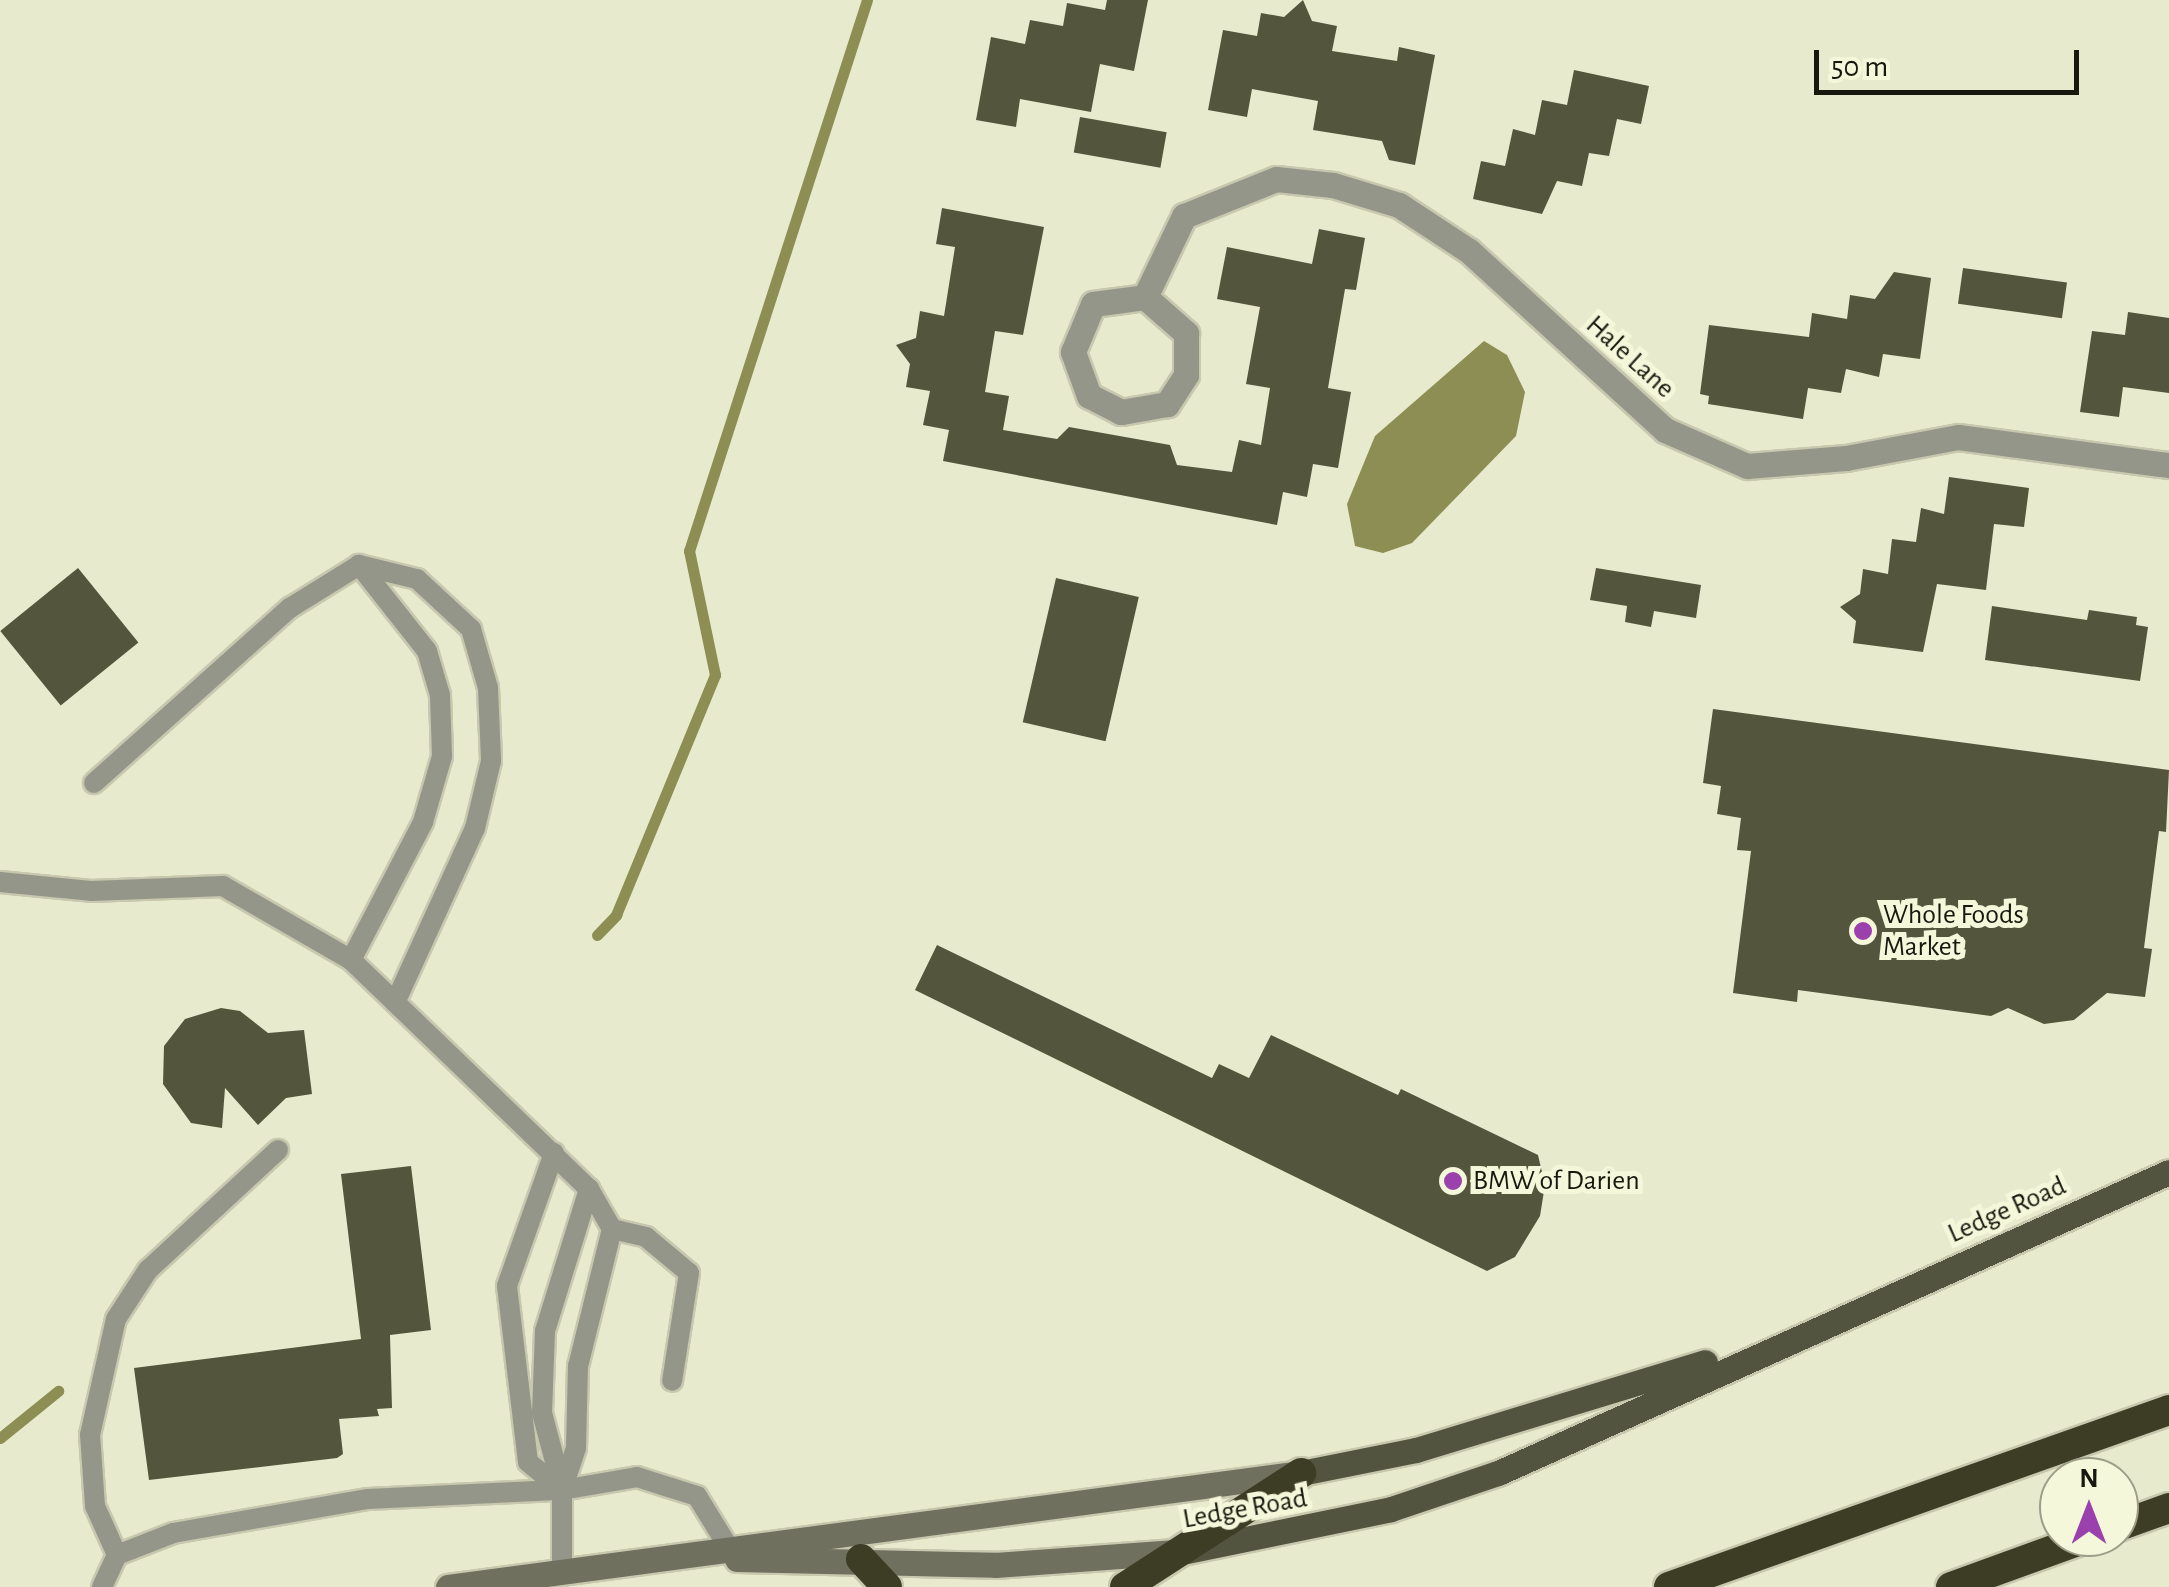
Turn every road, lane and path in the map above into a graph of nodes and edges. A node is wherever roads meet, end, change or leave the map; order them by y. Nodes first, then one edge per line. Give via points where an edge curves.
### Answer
1 (1145, 297) junction
2 (2169, 466) edge
3 (360, 565) junction
4 (94, 783) dead end
5 (0, 882) edge
6 (351, 960) junction
7 (395, 1002) junction
8 (278, 1150) dead end
9 (554, 1153) junction
10 (2169, 1172) edge
11 (589, 1189) junction
12 (612, 1229) junction
13 (1814, 1326) junction
14 (672, 1381) dead end
15 (2169, 1410) edge
16 (1301, 1473) junction
17 (562, 1490) junction
18 (2169, 1508) edge
19 (2139, 1519) edge
20 (729, 1548) junction
21 (1182, 1552) junction
22 (117, 1555) junction
23 (2039, 1555) edge
24 (647, 1560) junction
25 (861, 1560) junction
26 (562, 1574) junction
27 (102, 1587) edge
28 (448, 1587) edge
29 (887, 1587) edge
30 (1125, 1587) edge
31 (1669, 1587) edge
32 (1950, 1587) edge

1 - 1 street via 1186,333 1186,375 1167,404 1121,412 1089,396 1073,352 1092,304
1 - 2 street, Hale Lane via 1184,216 1276,179 1333,184 1399,205 1469,251 1665,430 1747,466 1846,458 1958,437
3 - 4 lane via 290,608
3 - 6 lane via 427,651 440,695 442,756 423,822
3 - 7 lane via 417,579 471,629 488,688 491,762 475,828
5 - 6 lane via 90,891 222,886
6 - 7 lane
7 - 9 lane
8 - 22 lane via 148,1270 116,1320 90,1435 95,1506
9 - 11 lane
9 - 17 lane via 508,1286 528,1462
10 - 13 main road, Ledge Road
11 - 12 lane
11 - 17 lane via 546,1331 542,1413
12 - 14 lane via 646,1237 688,1273
12 - 17 lane via 578,1366 576,1448
13 - 16 main road, Ledge Road via 1435,1445
13 - 21 main road, Ledge Road via 1446,1492 1307,1530
15 - 31 highway
16 - 20 main road, Ledge Road
16 - 21 highway
17 - 20 lane via 637,1477 675,1486 697,1496 716,1517
17 - 22 lane via 368,1499 173,1534
17 - 26 lane
18 - 19 highway
20 - 24 main road, Ledge Road
21 - 25 main road, Ledge Road via 994,1565
21 - 30 highway
22 - 27 lane
23 - 32 highway
24 - 25 main road, Ledge Road
24 - 26 main road, Ledge Road
25 - 29 highway
26 - 28 main road, Ledge Road

